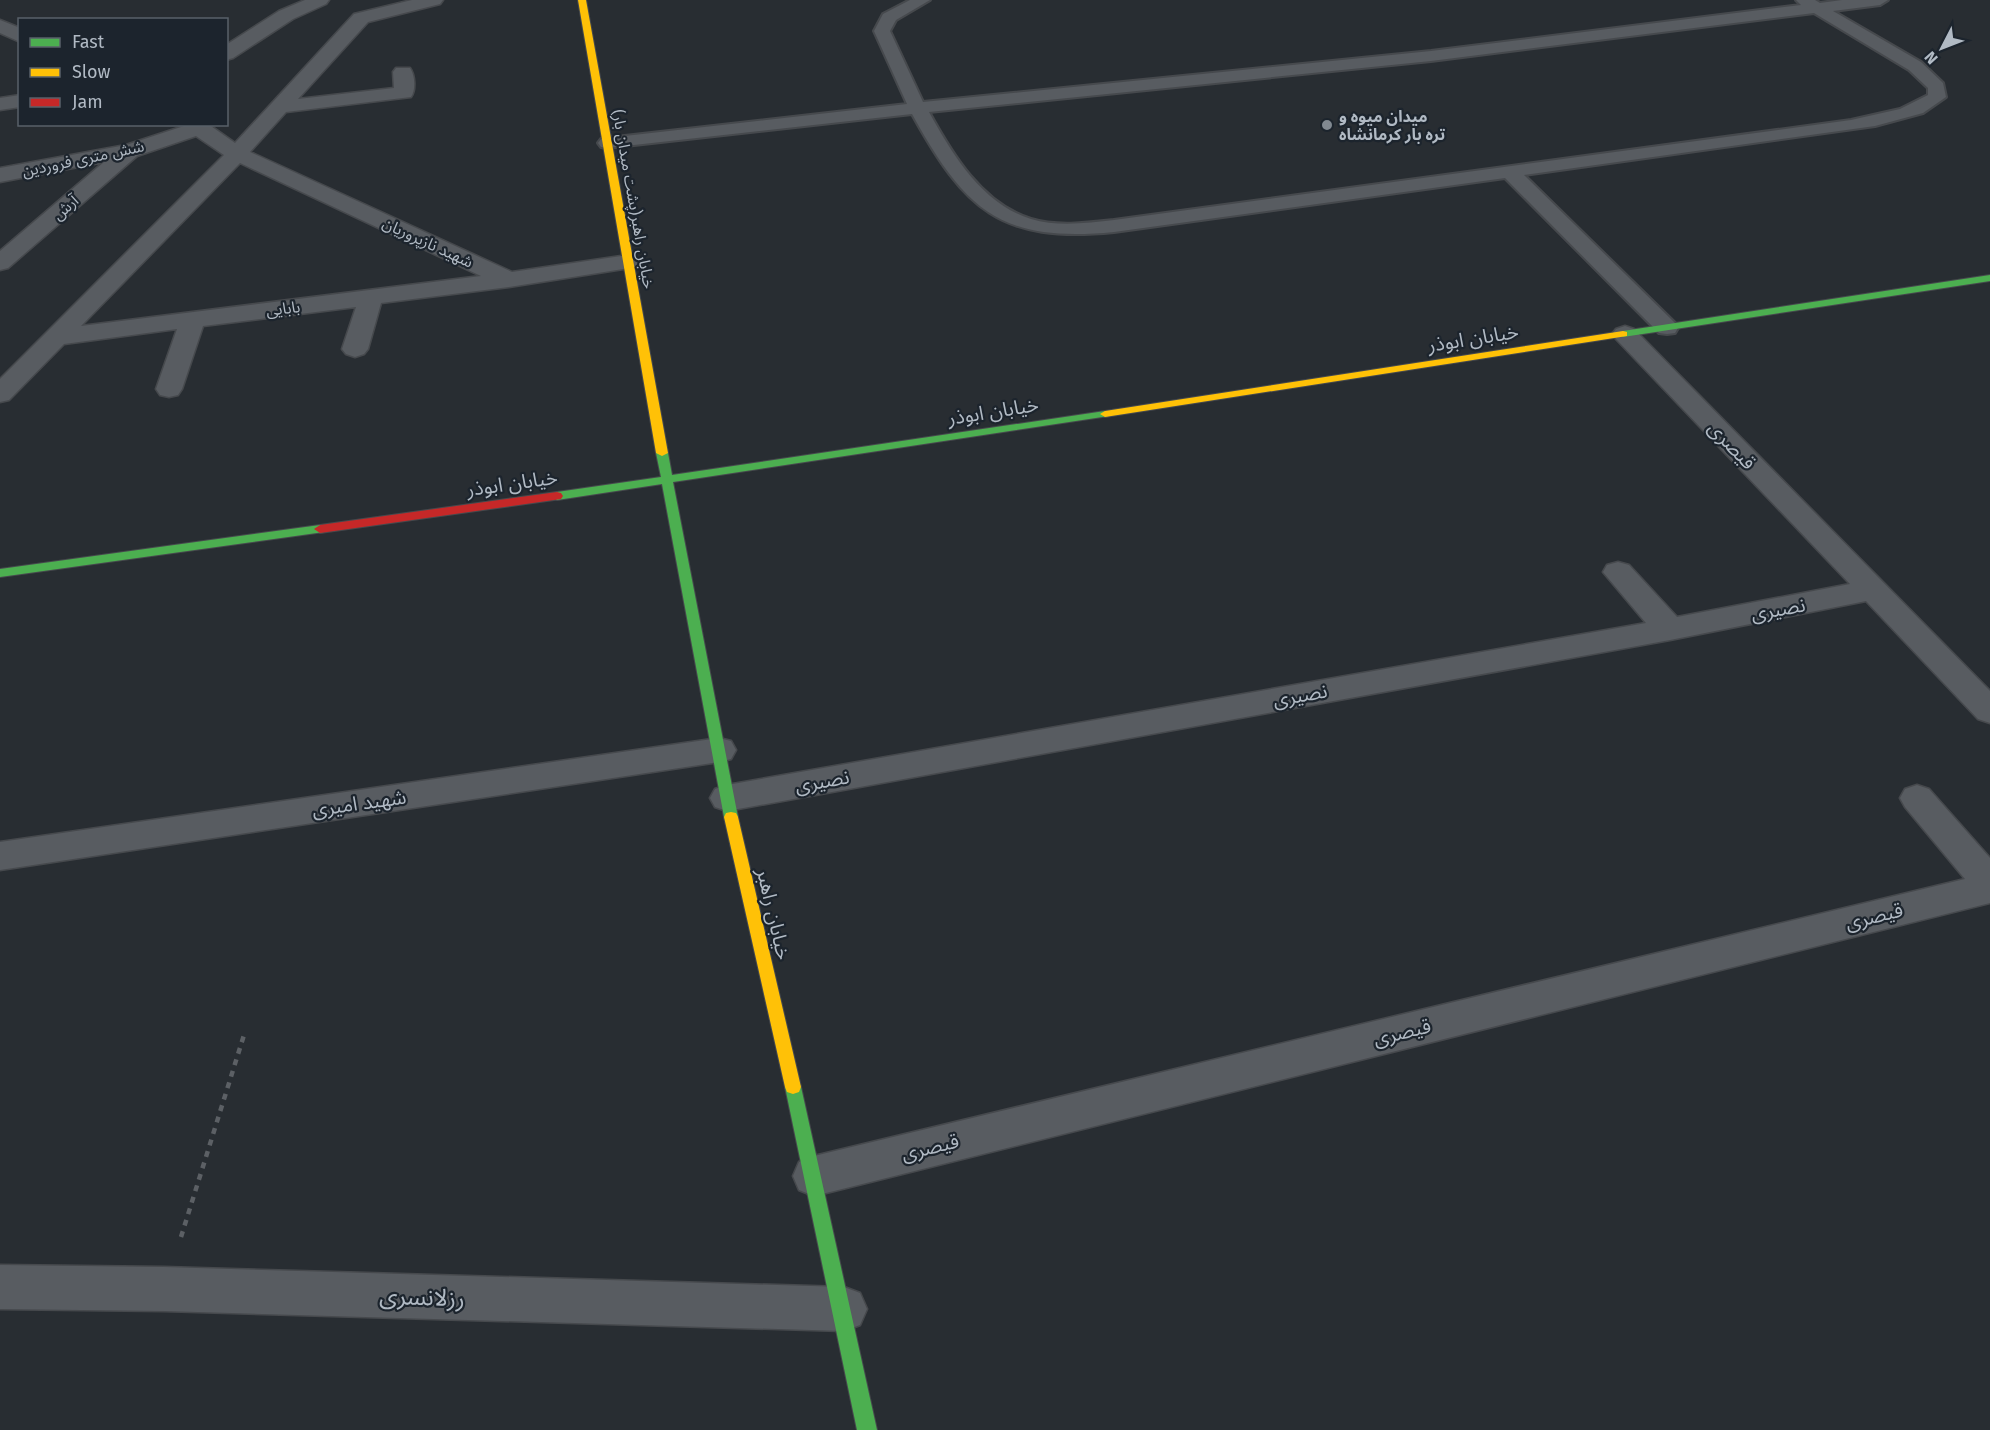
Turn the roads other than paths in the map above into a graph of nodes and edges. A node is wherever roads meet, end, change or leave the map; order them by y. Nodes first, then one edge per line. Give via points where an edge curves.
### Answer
1 (320, 0) edge
2 (434, 0) edge
3 (582, 0) edge
4 (922, 0) edge
5 (1880, 0) edge
6 (1810, 4) edge
7 (0, 26) edge
8 (16, 46) edge
9 (228, 53) edge
10 (403, 72) dead end
11 (18, 100) edge
12 (0, 104) edge
13 (280, 107) junction
14 (916, 108) junction
15 (196, 126) edge
16 (607, 143) junction
17 (130, 151) junction
18 (237, 153) junction
19 (1510, 171) junction
20 (0, 175) edge
21 (628, 261) junction
22 (0, 263) edge
23 (1990, 278) edge
24 (509, 280) junction
25 (370, 297) junction
26 (193, 320) junction
27 (1666, 328) junction
28 (1625, 334) junction
29 (56, 337) junction
30 (355, 349) dead end
31 (169, 389) dead end
32 (0, 394) edge
33 (653, 404) joint
34 (667, 481) junction
35 (1618, 572) dead end
36 (0, 573) edge
37 (1872, 590) junction
38 (1670, 629) junction
39 (1990, 711) edge
40 (718, 750) junction
41 (727, 798) junction
42 (1917, 798) dead end
43 (0, 856) edge
44 (1990, 883) edge
45 (1990, 888) edge
46 (814, 1176) junction
47 (0, 1287) edge
48 (844, 1310) junction
49 (867, 1430) edge

1 - 9 street via 286,15
2 - 13 street via 361,18
3 - 16 main road, خیابان راهبر(پشت میدان بار)
4 - 14 lane via 889,17 882,31
5 - 6 lane
6 - 14 lane via 1431,56
6 - 19 lane via 1915,66 1937,87 1937,97 1919,110 1901,116
7 - 8 street
10 - 13 street via 404,93
11 - 12 street
13 - 18 street
14 - 16 lane
14 - 19 lane via 952,165 989,204 1023,222 1069,230
15 - 17 street, شش متری فروردین
15 - 18 street, شهید نازپروریان
16 - 21 main road, خیابان راهبر(پشت میدان بار)
17 - 20 street, شش متری فروردین
17 - 22 street, آرش
18 - 24 street, شهید نازپروریان
18 - 29 street
19 - 27 lane
21 - 24 street
21 - 33 main road, خیابان راهبر(پشت میدان بار)
23 - 27 main road, خیابان ابوذر
24 - 25 street, بابایی
25 - 26 street, بابایی
25 - 30 street
26 - 29 street, بابایی
26 - 31 street
27 - 28 main road, خیابان ابوذر
28 - 34 main road, خیابان ابوذر
28 - 37 street, قیصری
29 - 32 street
33 - 34 main road, خیابان راهبر
34 - 36 main road, خیابان ابوذر
34 - 40 main road, خیابان راهبر
35 - 38 street
37 - 38 street, نصیری
37 - 39 street, قیصری
38 - 41 street, نصیری
40 - 41 main road, خیابان راهبر
40 - 43 street, شهید امیری
41 - 46 main road, خیابان راهبر
42 - 44 street
45 - 46 street, قیصری
46 - 48 main road, خیابان راهبر
47 - 48 street, رزلانسری
48 - 49 main road, خیابان راهبر

